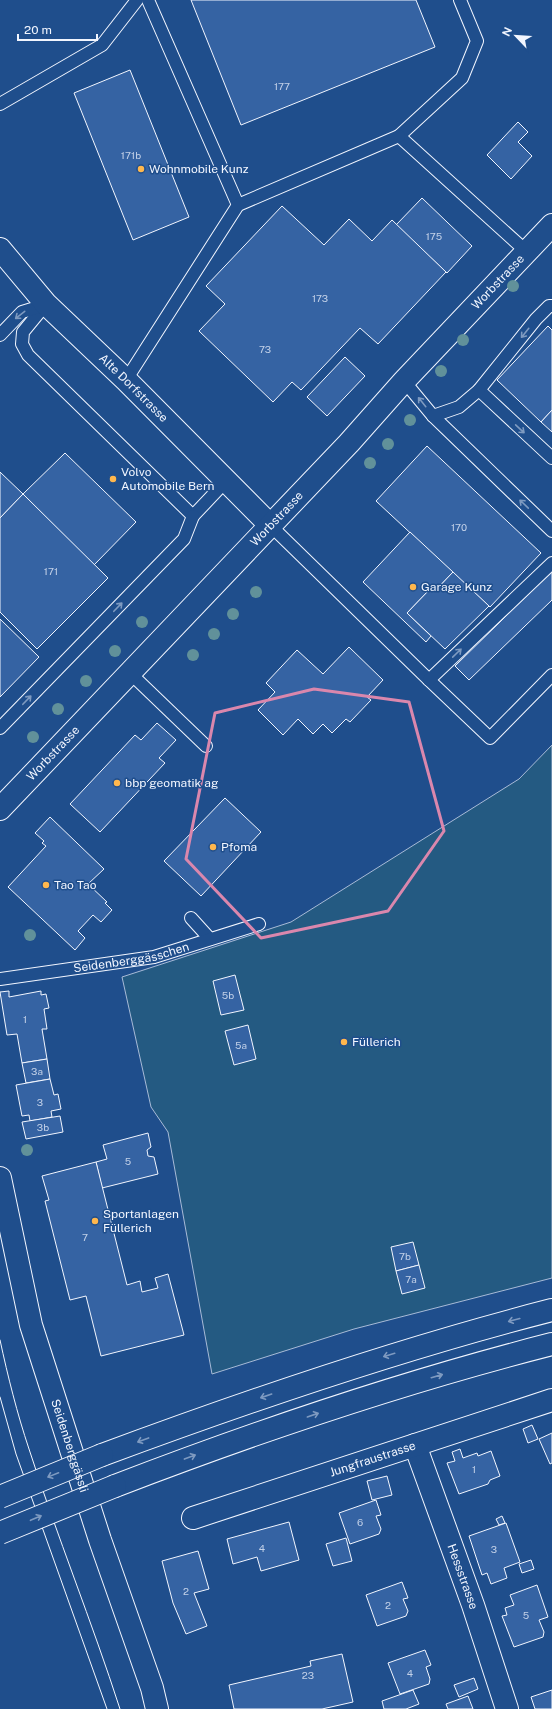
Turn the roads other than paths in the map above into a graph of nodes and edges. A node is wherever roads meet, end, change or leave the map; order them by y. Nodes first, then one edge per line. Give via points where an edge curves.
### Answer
1 (137, 0) edge
2 (148, 0) edge
3 (460, 0) edge
4 (0, 104) edge
5 (399, 136) junction
6 (238, 205) junction
7 (552, 226) edge
8 (0, 249) edge
9 (527, 252) junction
10 (46, 304) junction
11 (552, 306) edge
12 (0, 335) edge
13 (126, 380) junction
14 (404, 381) junction
15 (479, 390) junction
16 (433, 416) junction
17 (552, 458) edge
18 (226, 481) junction
19 (193, 516) junction
20 (270, 525) junction
21 (552, 531) edge
22 (552, 563) edge
23 (129, 672) junction
24 (552, 675) edge
25 (429, 680) junction
26 (0, 728) edge
27 (206, 746) dead end
28 (0, 809) edge
29 (191, 918) dead end
30 (259, 924) dead end
31 (210, 939) junction
32 (0, 979) edge
33 (0, 1178) edge
34 (552, 1310) edge
35 (552, 1344) edge
36 (552, 1400) edge
37 (415, 1445) junction
38 (0, 1497) edge
39 (193, 1518) dead end
40 (0, 1533) edge
41 (158, 1709) edge
42 (507, 1709) edge

1 - 4 lane via 102,45
2 - 6 lane
3 - 5 lane via 477,41 462,78
5 - 6 lane
5 - 9 lane
6 - 13 lane
7 - 9 main road, Worbstrasse
8 - 10 main road, Alte Dorfstrasse
9 - 14 main road, Worbstrasse
10 -> 12 lane via 22,312
10 - 13 main road, Alte Dorfstrasse
10 - 19 lane via 23,332 22,344 28,356
11 -> 15 lane via 536,318
13 - 18 main road, Alte Dorfstrasse
16 -> 14 lane
14 - 20 main road, Worbstrasse
15 - 16 lane via 460,407
15 -> 17 lane
21 -> 16 lane
18 - 19 lane
18 - 20 main road, Alte Dorfstrasse
26 -> 19 lane via 184,539
20 - 23 main road, Worbstrasse
20 - 25 lane
25 -> 22 lane
23 - 27 lane
23 - 28 main road, Worbstrasse
24 - 25 lane via 490,738
29 - 31 lane
30 - 31 lane, Seidenberggässchen
31 - 32 lane, Seidenberggässchen via 154,957
33 - 41 main road, Seidenberggässli via 31,1325
34 -> 38 main road, bridge via 390,1355 316,1379 102,1455
40 -> 35 main road, bridge via 115,1486 319,1412
36 - 37 main road, Jungfraustrasse
37 - 39 main road, Jungfraustrasse
37 - 42 main road, Hessstrasse via 473,1605

